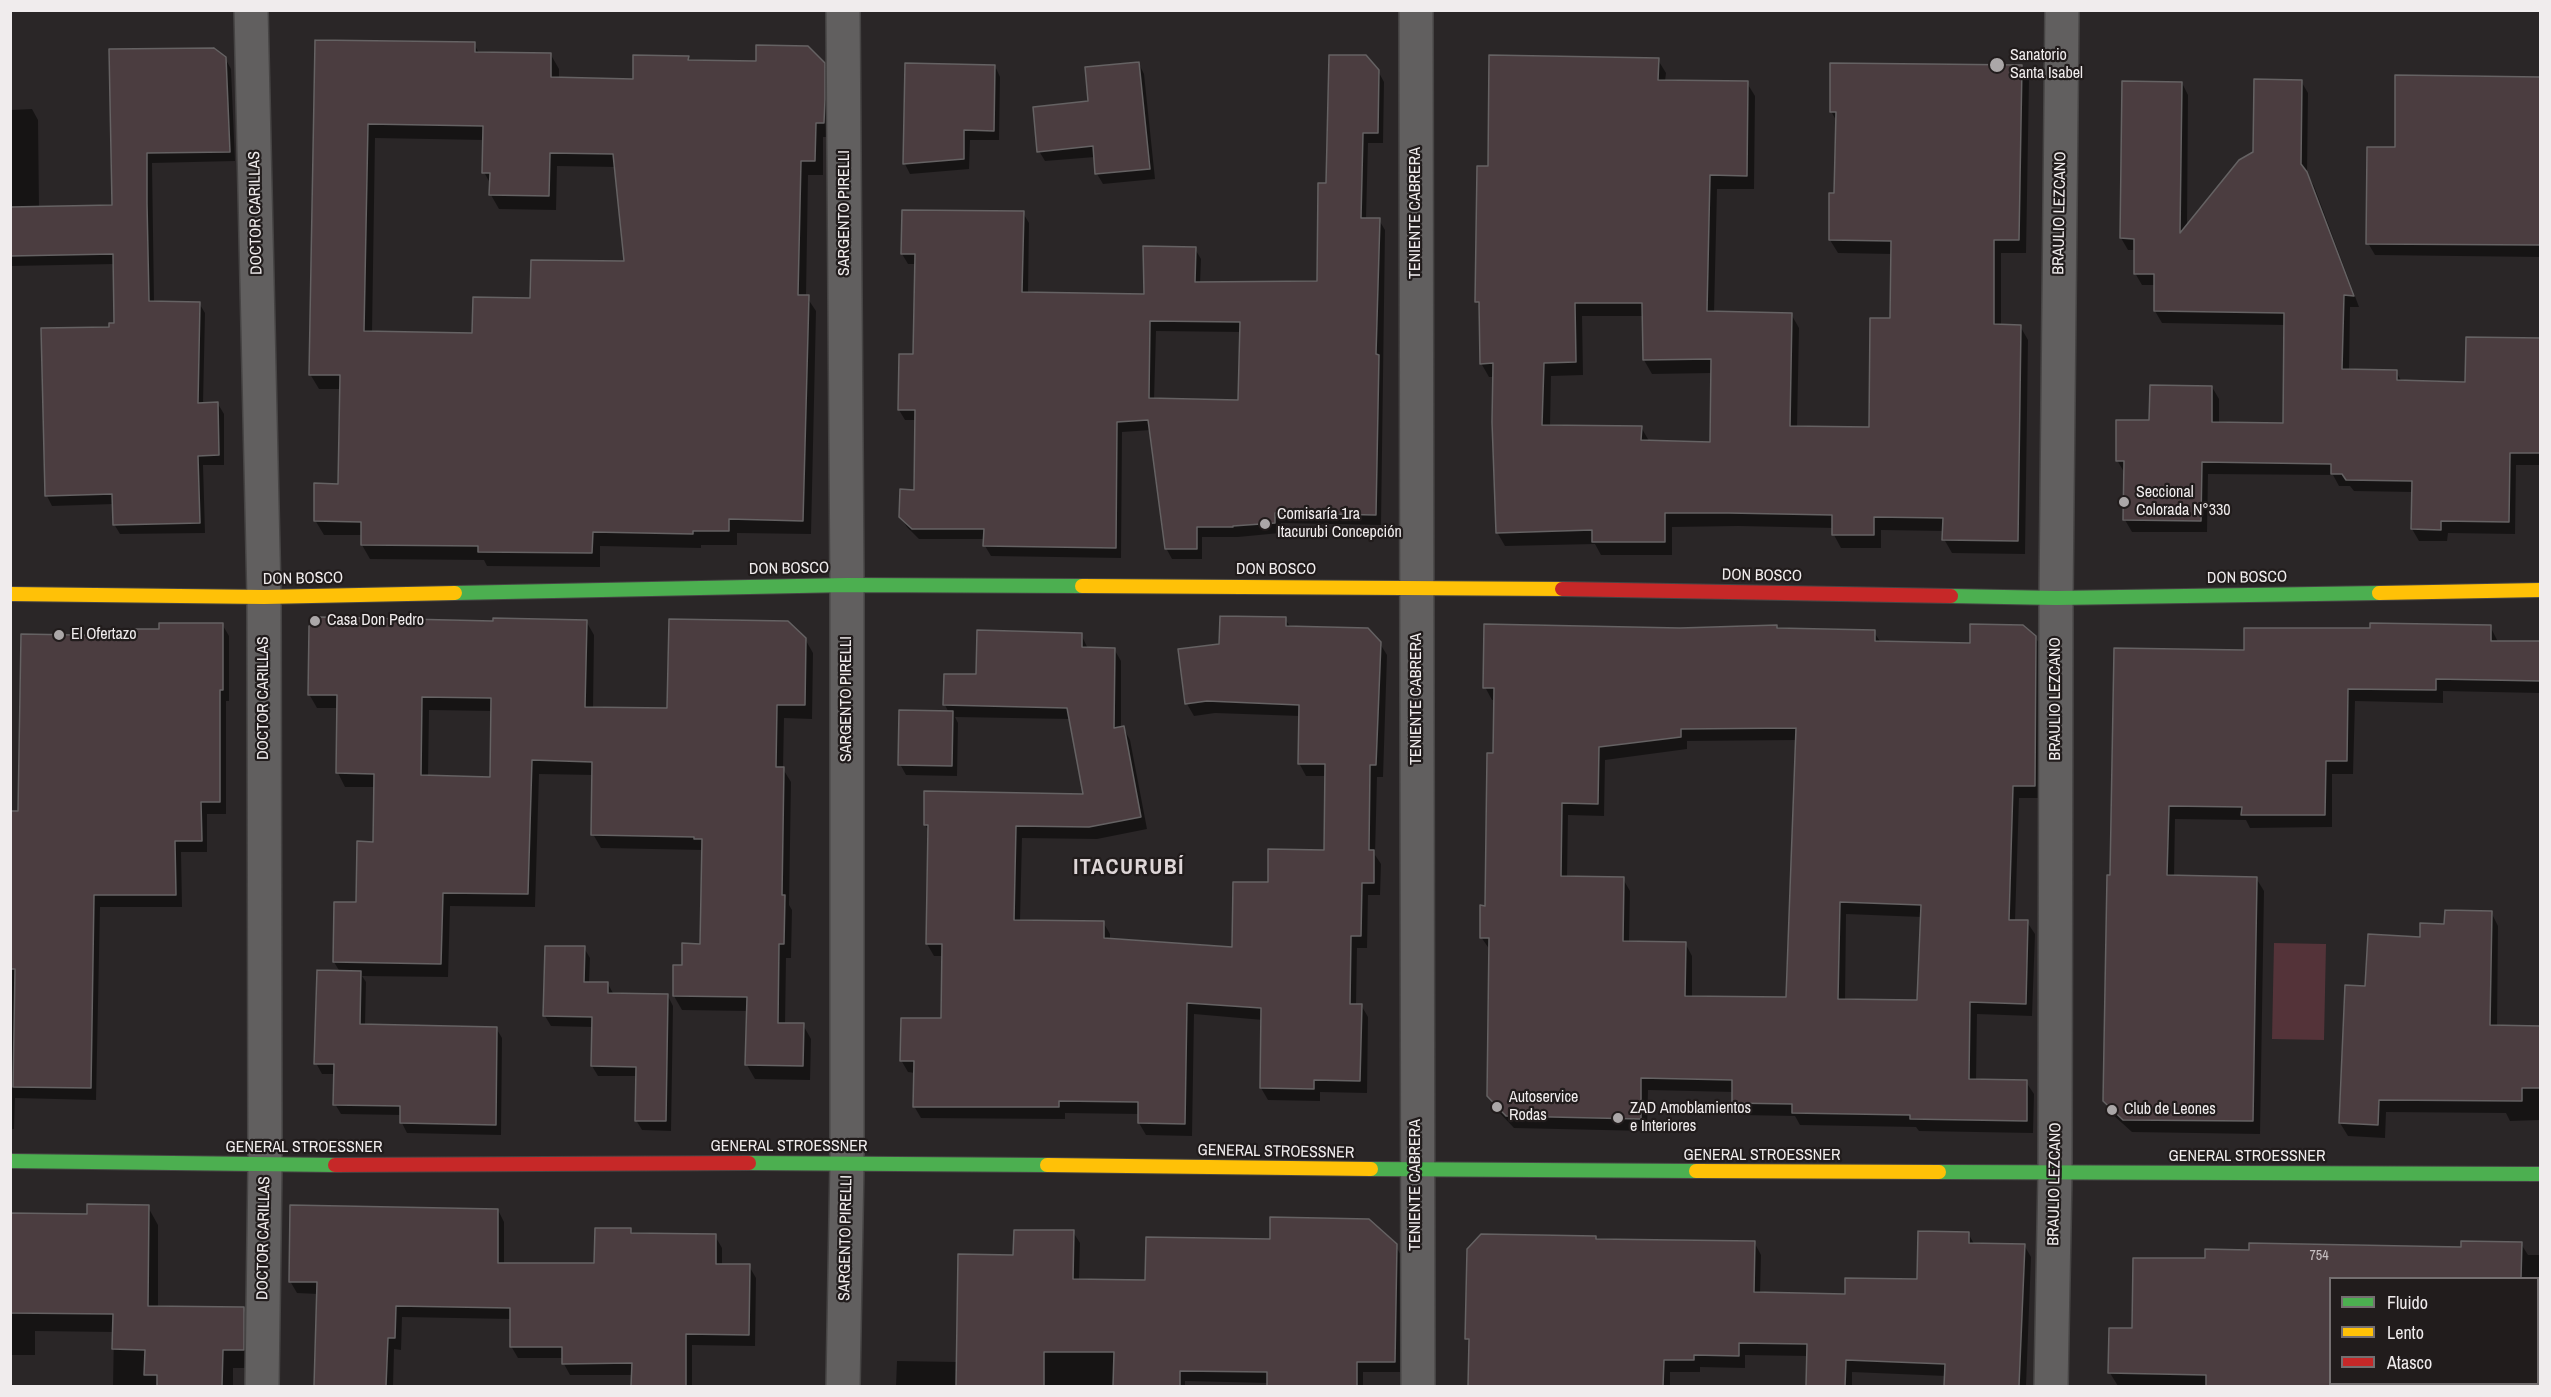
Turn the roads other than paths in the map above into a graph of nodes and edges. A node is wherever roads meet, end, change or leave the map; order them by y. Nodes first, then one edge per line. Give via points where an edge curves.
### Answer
1 (251, 10) edge
2 (843, 10) edge
3 (1416, 10) edge
4 (2062, 10) edge
5 (847, 585) junction
6 (1417, 587) junction
7 (2541, 590) edge
8 (10, 594) edge
9 (264, 597) junction
10 (2056, 598) junction
11 (10, 1161) edge
12 (847, 1163) junction
13 (265, 1165) junction
14 (1416, 1170) junction
15 (2055, 1174) junction
16 (2541, 1174) edge
17 (262, 1386) edge
18 (843, 1386) edge
19 (1418, 1386) edge
20 (2051, 1386) edge

1 - 9 street, DOCTOR CARILLAS
2 - 5 street, SARGENTO PIRELLI
3 - 6 street, TENIENTE CABRERA
4 - 10 street, BRAULIO LEZCANO
5 - 6 street, DON BOSCO
5 - 9 street, DON BOSCO
5 - 12 street, SARGENTO PIRELLI
6 - 10 street, DON BOSCO
6 - 14 street, TENIENTE CABRERA
7 - 10 street, DON BOSCO
8 - 9 street, DON BOSCO
9 - 13 street, DOCTOR CARILLAS
10 - 15 street, BRAULIO LEZCANO
11 - 13 street, GENERAL STROESSNER
12 - 13 street, GENERAL STROESSNER
12 - 14 street, GENERAL STROESSNER
12 - 18 street, SARGENTO PIRELLI
13 - 17 street, DOCTOR CARILLAS
14 - 15 street, GENERAL STROESSNER
14 - 19 street, TENIENTE CABRERA
15 - 16 street, GENERAL STROESSNER
15 - 20 street, BRAULIO LEZCANO

